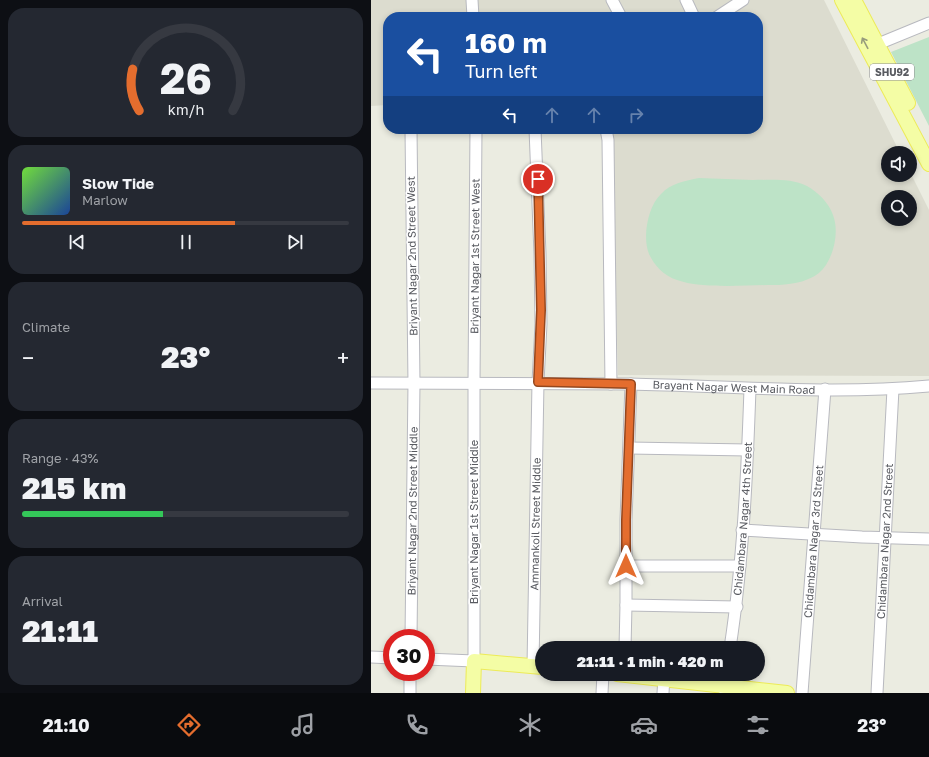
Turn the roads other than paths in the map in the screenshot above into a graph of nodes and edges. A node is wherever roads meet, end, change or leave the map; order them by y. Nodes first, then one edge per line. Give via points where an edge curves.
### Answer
1 (472, 0) edge
2 (612, 0) edge
3 (686, 0) edge
4 (743, 0) edge
5 (842, 0) edge
6 (855, 0) edge
7 (473, 12) edge
8 (618, 12) edge
9 (692, 12) edge
10 (725, 12) edge
11 (929, 23) edge
12 (878, 44) junction
13 (411, 134) edge
14 (476, 134) edge
15 (535, 134) edge
16 (607, 134) edge
17 (929, 144) edge
18 (929, 164) edge
19 (474, 382) junction
20 (538, 382) junction
21 (371, 383) edge
22 (414, 383) junction
23 (611, 384) junction
24 (631, 384) junction
25 (929, 386) edge
26 (750, 389) junction
27 (825, 389) junction
28 (893, 389) junction
29 (629, 448) junction
30 (748, 450) junction
31 (742, 530) junction
32 (815, 534) junction
33 (885, 538) junction
34 (929, 540) edge
35 (626, 566) junction
36 (740, 566) junction
37 (626, 605) junction
38 (737, 607) junction
39 (411, 629) edge
40 (538, 641) edge
41 (625, 641) edge
42 (731, 641) edge
43 (371, 657) edge
44 (383, 658) edge
45 (435, 660) edge
46 (473, 661) junction
47 (535, 667) edge
48 (410, 681) edge
49 (603, 681) edge
50 (664, 681) edge
51 (694, 681) edge
52 (725, 684) edge
53 (410, 693) edge
54 (473, 693) edge
55 (602, 693) edge
56 (663, 693) edge
57 (779, 693) edge
58 (802, 693) edge
59 (877, 693) edge

1 - 7 street
2 - 8 street
3 - 9 street
4 - 10 street
18 -> 5 main road
6 - 12 main road, SHU92
11 - 12 street
12 - 17 main road, SHU92
13 - 22 street, Briyant Nagar 2nd Street West
14 - 19 street, Briyant Nagar 1st Street West
15 - 20 street, Ammankoil Street Middle via 541,254
16 - 23 street
19 - 20 street, Brayant Nagar West Main Road
19 - 22 street, Brayant Nagar West Main Road
19 - 46 street, Briyant Nagar 1st Street Middle
20 - 23 street, Brayant Nagar West Main Road
20 - 40 street, Ammankoil Street Middle
21 - 22 street, Brayant Nagar West Main Road
22 - 39 street, Briyant Nagar 2nd Street Middle
23 - 24 street, Brayant Nagar West Main Road
24 - 26 street, Brayant Nagar West Main Road
24 - 29 street
25 - 28 street, Brayant Nagar West Main Road
26 - 27 street, Brayant Nagar West Main Road
26 - 30 street, Chidambara Nagar 4th Street
27 - 28 street, Brayant Nagar West Main Road
27 - 32 street, Chidambara Nagar 3rd Street
28 - 33 street, Chidambara Nagar 2nd Street
29 - 30 street
29 - 35 street
30 - 31 street, Chidambara Nagar 4th Street
31 - 32 street
31 - 36 street, Chidambara Nagar 4th Street
32 - 33 street
32 - 58 street, Chidambara Nagar 3rd Street
33 - 34 street
33 - 59 street, Chidambara Nagar 2nd Street
35 - 36 street
35 - 37 street
36 - 38 street, Chidambara Nagar 4th Street
37 - 38 street
37 - 41 street
38 - 42 street, Chidambara Nagar 4th Street
43 - 44 street
45 - 46 street
46 - 47 main road
46 - 54 main road
48 - 53 street
49 - 55 street
50 - 56 street
51 - 52 main road
52 - 57 main road

